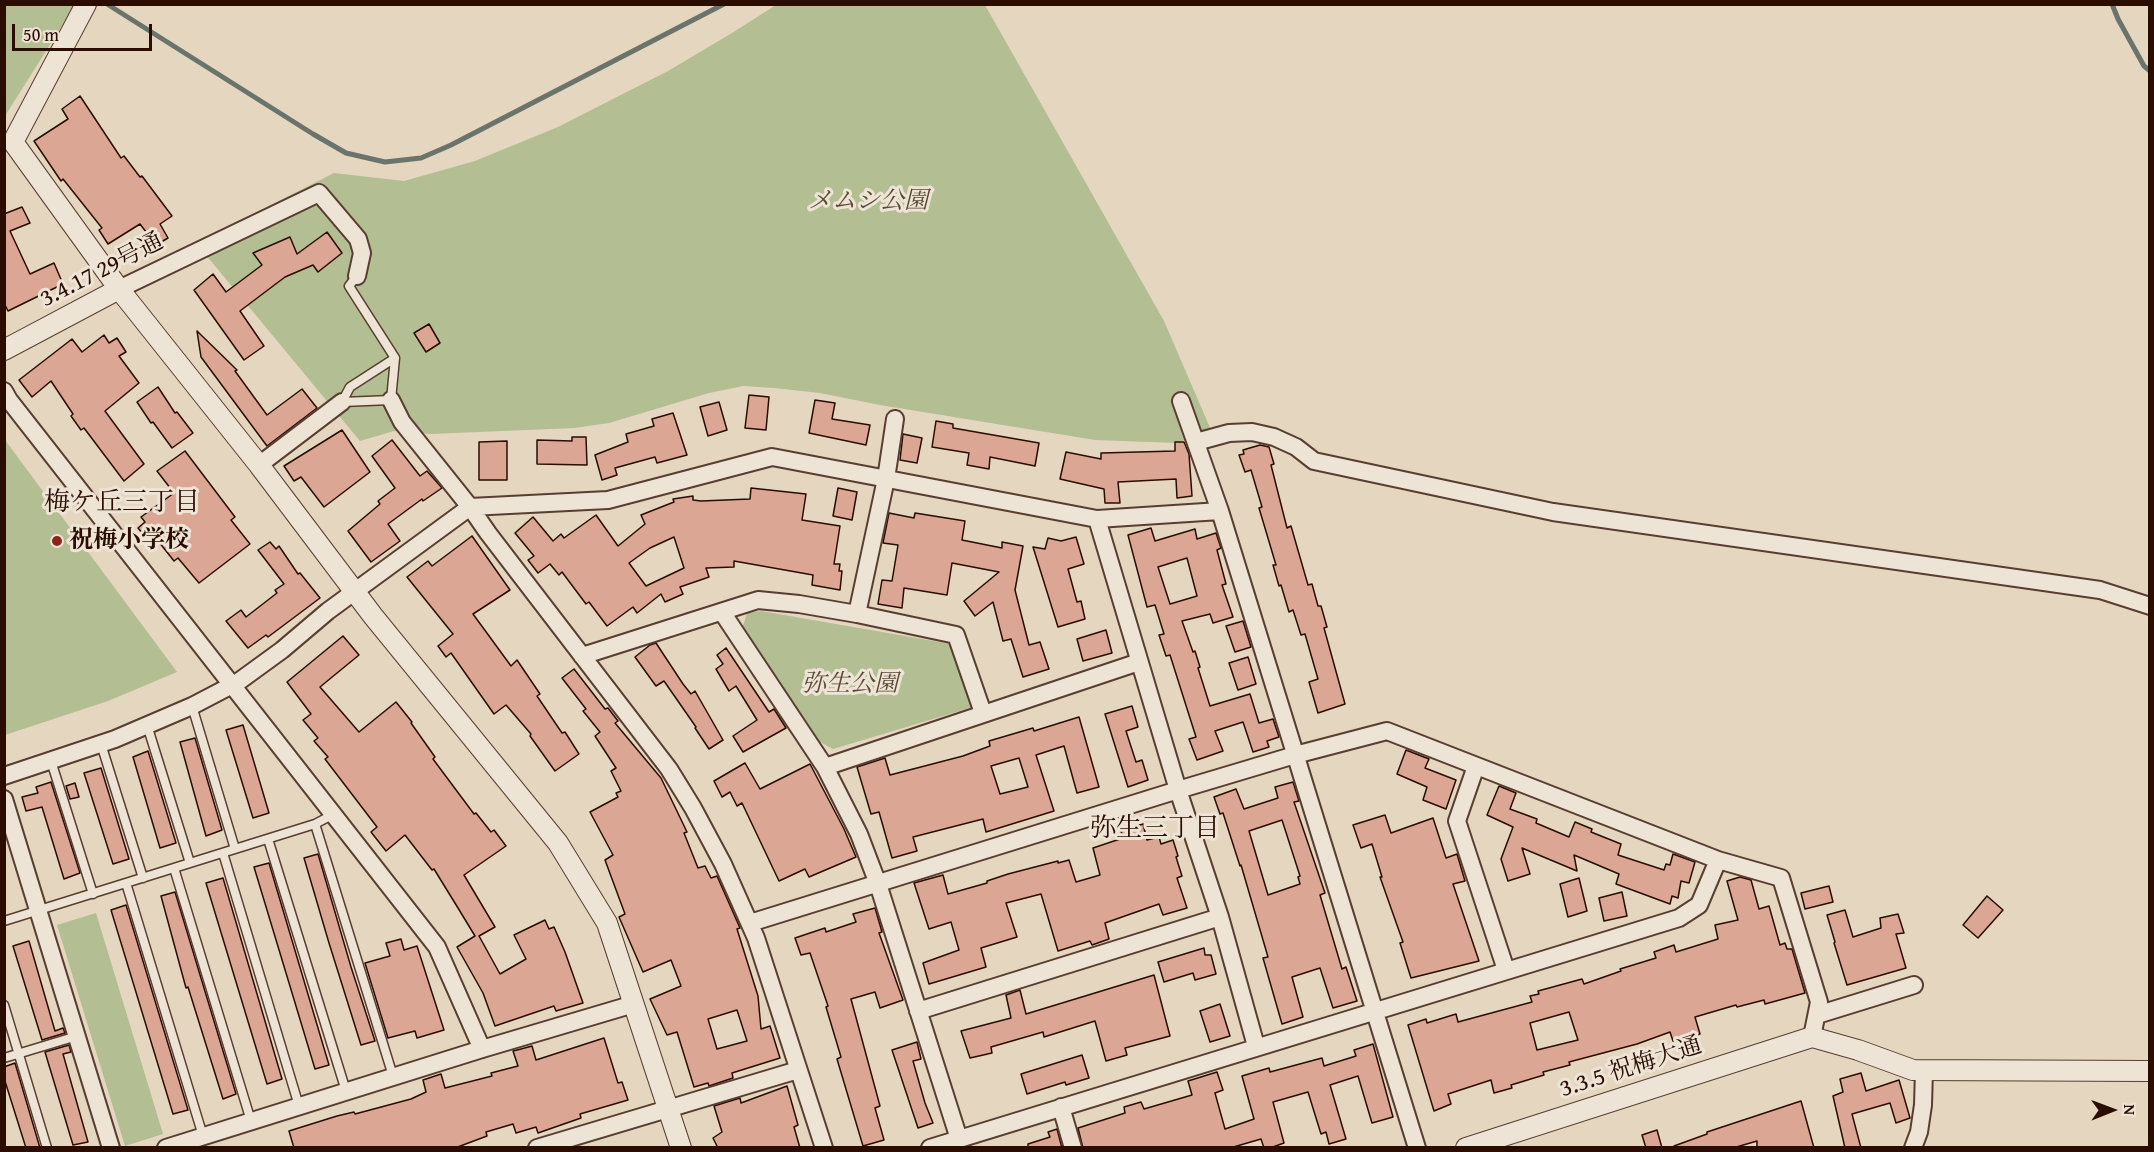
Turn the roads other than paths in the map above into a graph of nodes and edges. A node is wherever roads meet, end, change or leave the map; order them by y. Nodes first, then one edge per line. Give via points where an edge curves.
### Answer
1 (84, 6) edge
2 (7, 140) edge
3 (357, 276) joint
4 (119, 289) junction
5 (4, 350) edge
6 (395, 358) junction
7 (4, 391) edge
8 (391, 400) junction
9 (1181, 401) dead end
10 (342, 402) junction
11 (895, 419) dead end
12 (1196, 442) junction
13 (259, 465) junction
14 (886, 479) junction
15 (470, 507) junction
16 (1220, 511) junction
17 (1097, 519) junction
18 (356, 591) junction
19 (2150, 606) edge
20 (722, 612) junction
21 (857, 614) junction
22 (582, 656) junction
23 (1140, 662) junction
24 (233, 684) junction
25 (192, 706) junction
26 (983, 713) junction
27 (147, 725) junction
28 (101, 744) junction
29 (1295, 754) junction
30 (51, 761) junction
31 (1476, 766) junction
32 (825, 767) junction
33 (4, 776) edge
34 (1178, 790) junction
35 (4, 799) edge
36 (334, 814) junction
37 (315, 824) junction
38 (268, 839) junction
39 (235, 849) junction
40 (223, 853) junction
41 (1718, 860) junction
42 (190, 863) junction
43 (174, 868) junction
44 (143, 878) junction
45 (126, 883) junction
46 (879, 884) junction
47 (93, 894) junction
48 (39, 911) junction
49 (1220, 917) junction
50 (4, 921) edge
51 (750, 923) junction
52 (1506, 970) junction
53 (1914, 986) dead end
54 (634, 1004) junction
55 (4, 1005) edge
56 (1374, 1010) junction
57 (918, 1011) junction
58 (1817, 1015) junction
59 (77, 1036) junction
60 (1812, 1037) junction
61 (1256, 1046) junction
62 (482, 1049) junction
63 (19, 1054) junction
64 (4, 1059) edge
65 (798, 1070) junction
66 (1924, 1070) junction
67 (2150, 1071) edge
68 (393, 1076) junction
69 (346, 1091) junction
70 (299, 1106) junction
71 (667, 1107) junction
72 (1061, 1107) junction
73 (251, 1121) junction
74 (958, 1139) junction
75 (194, 1141) edge
76 (47, 1148) edge
77 (111, 1148) edge
78 (166, 1148) edge
79 (537, 1148) edge
80 (681, 1148) edge
81 (824, 1148) edge
82 (930, 1148) edge
83 (1073, 1148) edge
84 (1417, 1148) edge
85 (1466, 1148) edge
86 (1913, 1148) edge

1 - 2 street
2 - 4 street
3 - 4 street, 3.4.17 29号通 via 362,253 358,239 319,193
3 - 6 lane via 349,286
4 - 5 street, 3.4.17 29号通
4 - 13 street
6 - 8 lane
6 - 10 lane via 350,387
7 - 24 street
8 - 10 lane
8 - 15 street via 402,422
9 - 12 street
10 - 13 street
11 - 14 street
12 - 16 street
12 - 19 street via 1229,433 1252,432 1275,437 1314,461 1553,512 2100,590
13 - 18 street
14 - 15 street via 772,457 608,500
14 - 17 street
14 - 21 street
15 - 18 street
15 - 22 street
16 - 17 street
16 - 29 street
17 - 23 street
18 - 24 street
18 - 54 street via 558,843 607,923
20 - 21 street via 758,600
20 - 22 street
20 - 32 street
21 - 26 street via 956,635
22 - 51 street via 669,769 723,864
23 - 26 street
23 - 34 street
24 - 25 street
24 - 36 street
25 - 27 street
25 - 39 lane
26 - 32 street
27 - 28 street
27 - 42 lane
28 - 30 street
28 - 44 lane
29 - 31 street via 1387,731
29 - 34 street
29 - 56 street
30 - 33 street
30 - 47 lane
31 - 41 street
31 - 52 street via 1457,821
32 - 46 street
34 - 46 street
34 - 49 street
35 - 48 street
36 - 37 lane
36 - 62 street via 437,947
37 - 38 lane
37 - 68 lane
38 - 39 lane
38 - 69 lane
39 - 40 lane
40 - 42 lane
40 - 70 lane
41 - 52 street via 1699,905 1679,918
41 - 58 street via 1781,878 1819,1002
42 - 43 lane
43 - 44 lane
43 - 73 lane
44 - 45 lane
45 - 47 lane
45 - 75 lane
46 - 51 street
46 - 57 street
47 - 48 lane
48 - 50 lane
48 - 59 street
49 - 57 street
49 - 61 street
51 - 65 street
52 - 56 street
53 - 58 street
54 - 62 street
54 - 71 street
55 - 63 lane
56 - 61 street
56 - 84 street
57 - 74 street
58 - 60 street
59 - 63 lane
59 - 77 street
60 - 66 street via 1913,1070
60 - 85 street, 3.3.5 祝梅大通
61 - 72 street
62 - 68 street
63 - 64 lane
63 - 76 lane
65 - 71 street
65 - 81 street
66 - 67 street
66 - 86 street via 1922,1114
68 - 69 street
69 - 70 street
70 - 73 street
71 - 79 street
71 - 80 street
72 - 74 street
72 - 83 street
73 - 75 street
74 - 82 street
75 - 78 street

